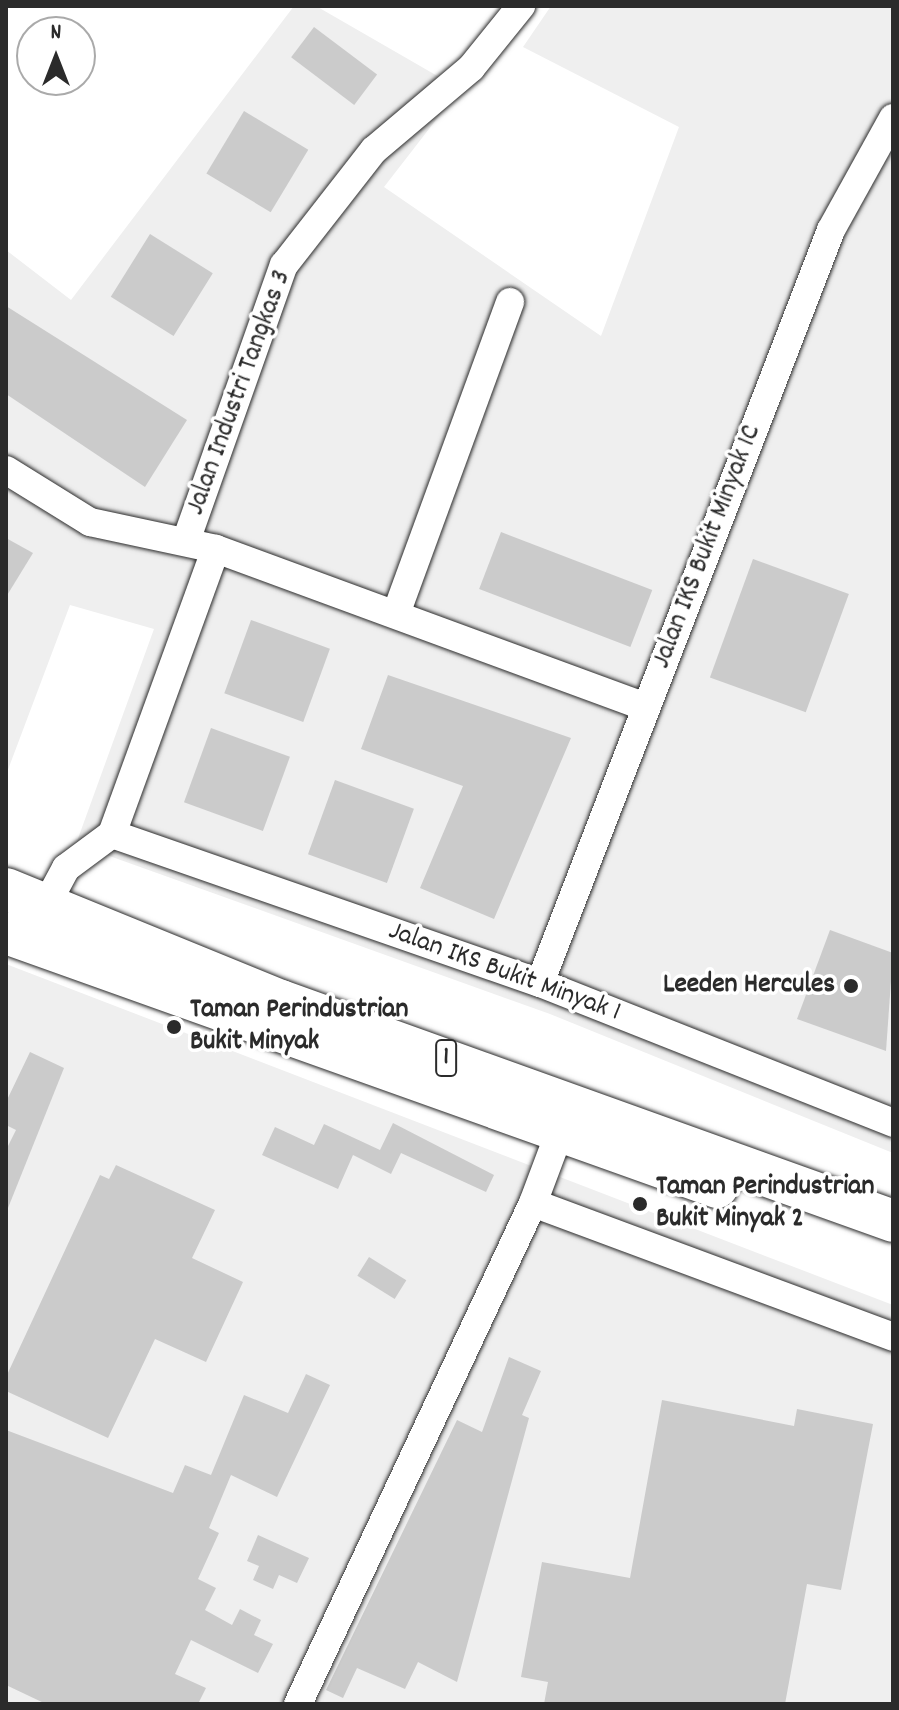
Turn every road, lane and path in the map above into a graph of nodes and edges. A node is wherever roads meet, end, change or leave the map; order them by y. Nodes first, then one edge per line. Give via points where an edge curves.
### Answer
1 (521, 6) edge
2 (893, 118) edge
3 (510, 302) dead end
4 (6, 470) edge
5 (186, 541) junction
6 (216, 549) junction
7 (397, 611) junction
8 (646, 707) junction
9 (112, 834) junction
10 (6, 889) edge
11 (45, 907) junction
12 (6, 933) edge
13 (540, 983) junction
14 (566, 1116) junction
15 (893, 1123) edge
16 (533, 1203) junction
17 (893, 1221) edge
18 (893, 1251) edge
19 (893, 1337) edge
20 (298, 1704) edge

1 - 5 street, Jalan Industri Tangkas 3 via 471,68 359,172 284,265
2 - 8 street, Jalan IKS Bukit Minyak 1C via 831,230
3 - 7 street
4 - 5 street via 90,522
5 - 6 street
6 - 7 street
6 - 9 street
7 - 8 street
8 - 13 street, Jalan IKS Bukit Minyak 1C
9 - 11 street via 66,868
9 - 13 street, Jalan IKS Bukit Minyak 1
10 - 11 highway, 1
11 - 14 highway, 1
12 - 14 highway, 1
13 - 15 street, Jalan IKS Bukit Minyak 1
14 - 16 street
14 - 17 highway, 1
14 - 18 highway, 1
16 - 19 street
16 - 20 street

